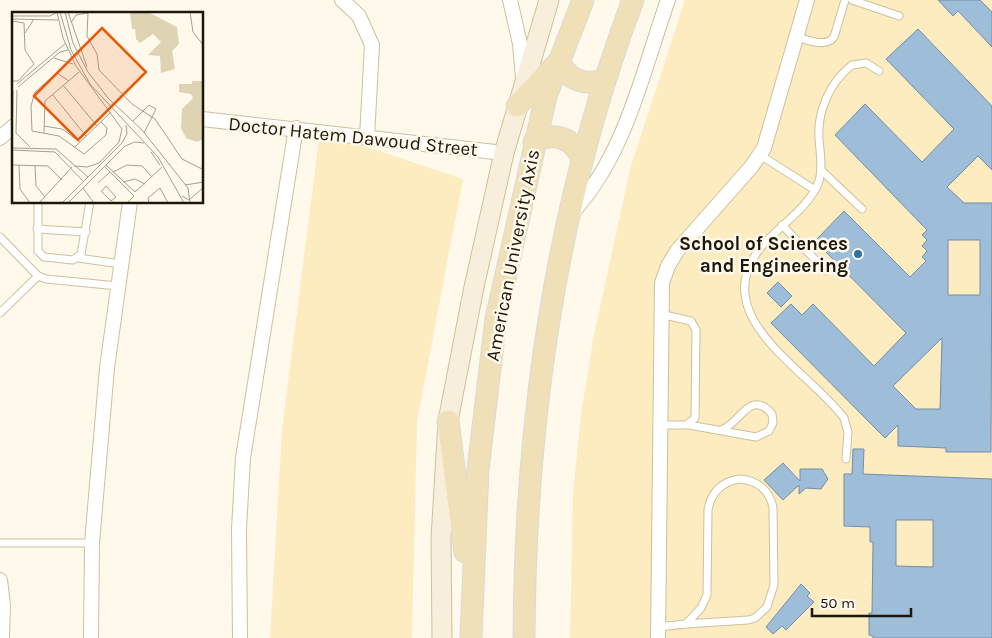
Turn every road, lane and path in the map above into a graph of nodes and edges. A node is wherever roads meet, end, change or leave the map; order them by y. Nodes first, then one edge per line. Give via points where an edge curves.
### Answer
1 (342, 0) edge
2 (510, 0) edge
3 (583, 0) edge
4 (633, 0) edge
5 (668, 0) edge
6 (807, 0) edge
7 (845, 0) edge
8 (852, 0) edge
9 (546, 3) edge
10 (899, 16) dead end
11 (797, 37) junction
12 (559, 61) junction
13 (879, 71) dead end
14 (605, 79) junction
15 (524, 81) junction
16 (517, 106) junction
17 (204, 119) edge
18 (12, 128) edge
19 (296, 128) junction
20 (367, 137) junction
21 (0, 138) edge
22 (534, 142) junction
23 (504, 153) junction
24 (760, 155) junction
25 (582, 160) junction
26 (821, 170) junction
27 (815, 190) junction
28 (38, 204) edge
29 (90, 204) edge
30 (130, 204) edge
31 (862, 209) dead end
32 (568, 218) junction
33 (782, 225) junction
34 (37, 229) junction
35 (86, 232) junction
36 (0, 237) edge
37 (78, 258) junction
38 (121, 264) junction
39 (826, 271) dead end
40 (38, 276) junction
41 (118, 286) junction
42 (0, 313) edge
43 (660, 314) junction
44 (448, 421) junction
45 (660, 425) junction
46 (689, 425) junction
47 (722, 430) junction
48 (846, 459) dead end
49 (0, 542) edge
50 (92, 543) junction
51 (0, 580) edge
52 (472, 591) junction
53 (686, 624) junction
54 (658, 632) edge
55 (2, 638) edge
56 (91, 638) edge
57 (240, 638) edge
58 (442, 638) edge
59 (471, 638) edge
60 (484, 638) edge
61 (524, 638) edge

1 - 20 street via 359,16 372,45
2 - 15 street
3 - 12 main road, American University Axis
4 - 14 main road
5 - 32 street via 615,151 594,187
6 - 11 street
7 - 11 lane via 830,42 824,44
8 - 10 lane
9 - 15 street
11 - 24 street
12 - 14 main road via 574,79 590,83
12 - 16 main road
12 - 22 main road, American University Axis
13 - 26 lane via 866,63 852,65 833,86 824,105 820,125
14 - 25 main road
15 - 16 street
16 - 23 street
17 - 19 street, Doctor Hatem Dawoud Street
18 - 21 street
19 - 20 street, Doctor Hatem Dawoud Street
19 - 57 street via 243,458 239,529
20 - 23 street, Doctor Hatem Dawoud Street
22 - 25 main road via 559,136 574,145
22 - 52 main road, American University Axis via 496,319 478,469
23 - 44 street
24 - 27 lane
24 - 43 street via 672,258 662,283
25 - 32 main road
26 - 27 lane
26 - 31 lane
27 - 33 lane
28 - 34 lane
29 - 35 lane
30 - 38 street
32 - 61 main road via 551,306 535,431 526,549
33 - 39 lane
33 - 48 lane via 749,265 746,305 765,338 844,418 848,432
34 - 35 lane
34 - 37 lane via 37,248 44,257
35 - 37 lane
36 - 40 lane
37 - 38 lane
38 - 41 street
40 - 41 lane
40 - 42 lane
41 - 50 street via 106,368
43 - 45 street
43 - 46 lane via 691,321 696,330 695,415
44 - 52 main road
44 - 58 street via 441,538
45 - 46 lane
45 - 54 street
46 - 47 lane
47 - 47 lane via 761,436 772,427 772,414 760,405 750,406
49 - 50 lane
50 - 56 street
51 - 55 street
52 - 59 main road, American University Axis
52 - 60 main road
53 - 53 lane via 748,620 762,613 771,600 774,510 769,495 759,484 732,480 720,486 712,497 708,510 707,595 701,608
53 - 54 lane

